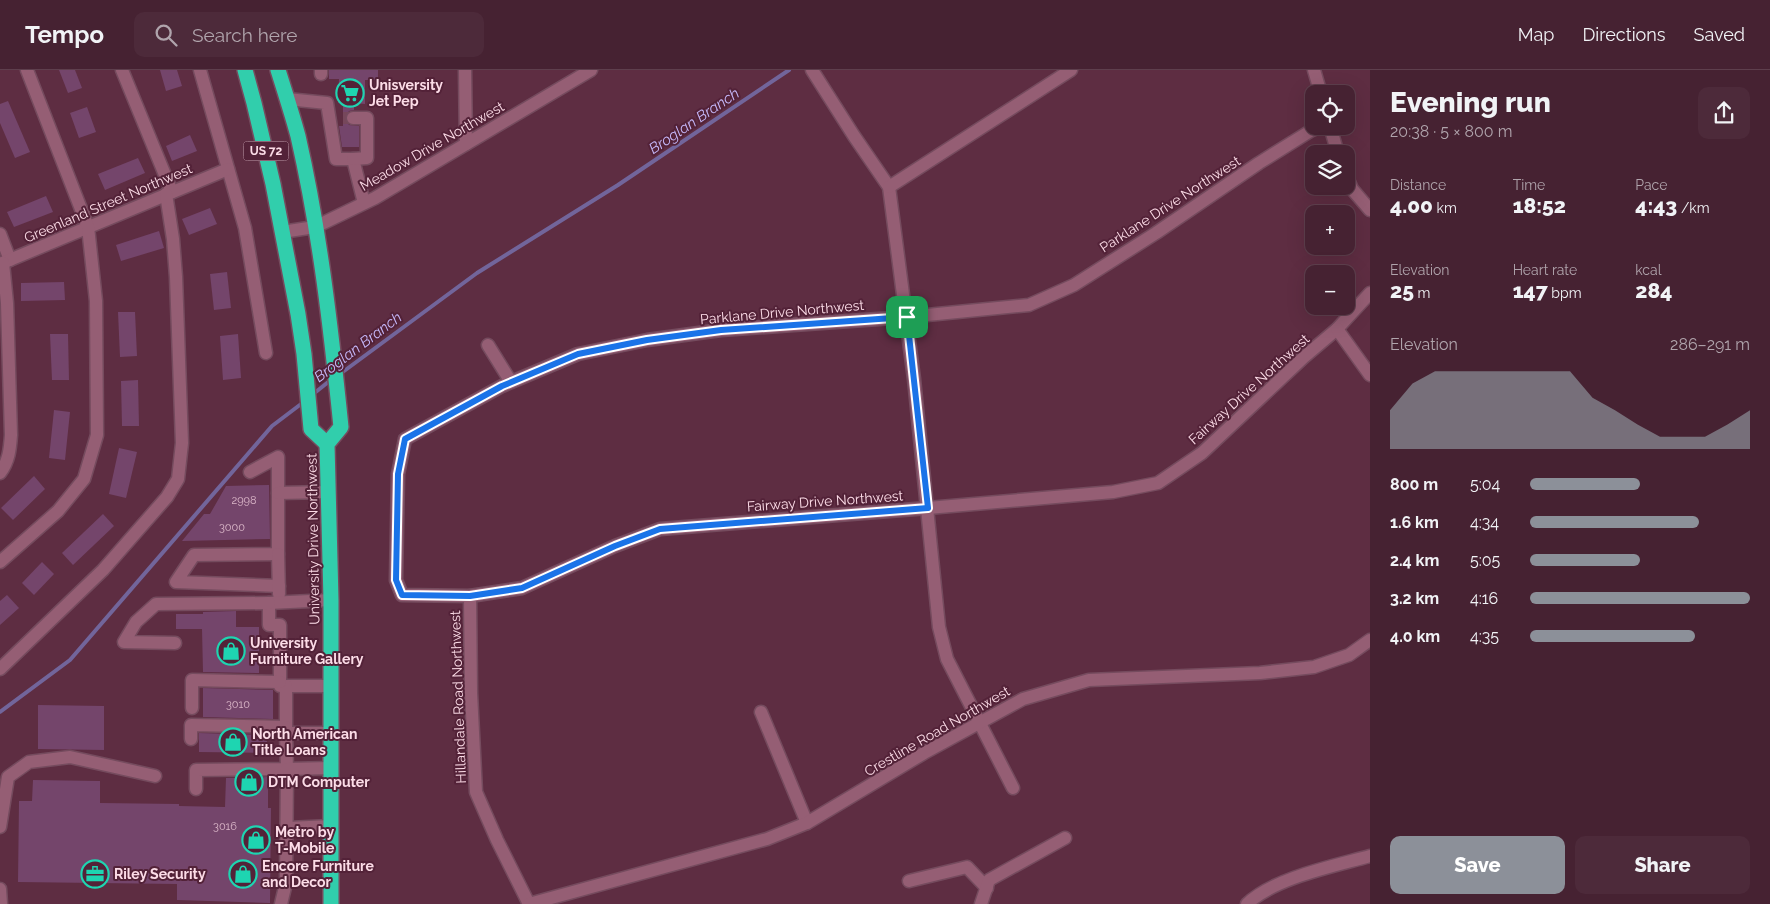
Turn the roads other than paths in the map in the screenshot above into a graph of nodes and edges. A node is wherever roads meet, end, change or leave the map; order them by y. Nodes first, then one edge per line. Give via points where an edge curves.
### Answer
1 (27, 70) edge
2 (122, 70) edge
3 (200, 70) edge
4 (245, 70) edge
5 (278, 70) edge
6 (465, 70) edge
7 (592, 70) edge
8 (1071, 70) edge
9 (1314, 70) edge
10 (814, 72) edge
11 (1318, 85) edge
12 (287, 99) junction
13 (329, 117) junction
14 (1305, 134) edge
15 (466, 144) junction
16 (353, 159) junction
17 (228, 169) junction
18 (889, 187) junction
19 (1355, 192) edge
20 (169, 193) junction
21 (364, 202) junction
22 (1370, 210) edge
23 (88, 227) junction
24 (315, 227) junction
25 (282, 232) junction
26 (0, 234) edge
27 (4, 262) edge
28 (1370, 294) edge
29 (907, 317) junction
30 (1337, 329) junction
31 (488, 345) dead end
32 (266, 353) dead end
33 (1370, 375) edge
34 (511, 382) junction
35 (327, 444) junction
36 (250, 472) dead end
37 (0, 473) edge
38 (328, 492) junction
39 (278, 493) junction
40 (928, 508) junction
41 (278, 554) junction
42 (0, 562) edge
43 (396, 565) joint
44 (279, 586) junction
45 (470, 596) junction
46 (331, 600) junction
47 (274, 603) junction
48 (1370, 640) edge
49 (175, 643) dead end
50 (0, 669) edge
51 (283, 684) junction
52 (331, 686) junction
53 (192, 708) dead end
54 (761, 712) dead end
55 (979, 723) junction
56 (286, 730) junction
57 (331, 733) junction
58 (190, 739) dead end
59 (331, 768) junction
60 (287, 769) junction
61 (156, 776) dead end
62 (1013, 788) dead end
63 (196, 789) dead end
64 (807, 824) junction
65 (331, 826) junction
66 (0, 828) edge
67 (288, 828) junction
68 (1065, 838) dead end
69 (1370, 856) edge
70 (909, 881) dead end
71 (987, 888) junction
72 (0, 889) edge
73 (1, 904) edge
74 (282, 904) edge
75 (331, 904) edge
76 (529, 904) edge
77 (981, 904) edge
78 (1247, 904) edge

1 - 23 street
2 - 20 street
3 - 17 street
4 - 25 highway, University Drive Northwest / US 72
5 - 12 highway, University Drive Northwest / US 72
6 - 15 street
7 - 15 street, Meadow Drive Northwest
8 - 18 street
9 - 11 street
10 - 18 street
12 - 13 street via 327,103
12 - 24 highway, University Drive Northwest / US 72
13 - 16 street via 336,160
13 - 16 street via 368,118 368,158
14 - 29 street, Parklane Drive Northwest via 1074,285 1029,305
15 - 21 street, Meadow Drive Northwest
16 - 21 street
17 - 20 street, Greenland Street Northwest
17 - 32 street via 245,228
18 - 29 street
19 - 22 street
20 - 23 street, Greenland Street Northwest
20 - 50 street via 176,277 182,443 178,479 167,498 103,570
21 - 24 street, Meadow Drive Northwest
23 - 27 street, Greenland Street Northwest
23 - 42 street via 96,301 97,435 84,479 58,511
24 - 25 street, Meadow Drive Northwest
24 - 35 highway, University Drive Northwest / US 72 via 321,253 341,427
25 - 35 highway, University Drive Northwest / US 72 via 304,354 311,429
26 - 27 street
27 - 37 street via 11,435 10,453
28 - 30 street, Fairway Drive Northwest
29 - 34 street, Parklane Drive Northwest via 721,330 647,340 578,354
29 - 40 street
30 - 33 street
30 - 40 street, Fairway Drive Northwest via 1202,453 1158,483 1113,492
31 - 34 street
34 - 43 street, Parklane Drive Northwest via 405,439 398,474
35 - 38 highway, University Drive Northwest
36 - 39 street via 278,456
38 - 39 street
38 - 46 highway, University Drive Northwest
39 - 41 street
40 - 45 street, Fairway Drive Northwest via 660,529 522,588
40 - 55 street via 939,627 947,659
41 - 44 street
41 - 44 street via 194,555 176,582
43 - 45 street, Fairway Drive Northwest via 396,580 402,595
44 - 47 street
45 - 76 street, Hillandale Road Northwest via 476,792
46 - 47 street
46 - 52 highway, University Drive Northwest
47 - 49 street via 156,604 136,622 124,642
47 - 51 street via 268,625 280,625
48 - 55 street, Crestline Road Northwest via 1349,655 1314,667 1260,673 1090,680 1023,699
51 - 52 street
51 - 53 street via 192,680
51 - 56 street
52 - 57 highway, University Drive Northwest
54 - 64 street
55 - 62 street
55 - 64 street, Crestline Road Northwest
56 - 57 street
56 - 58 street via 190,725
56 - 60 street
57 - 59 highway, University Drive Northwest
59 - 60 street
59 - 65 highway, University Drive Northwest
60 - 63 street via 196,770
60 - 67 street
61 - 66 street via 70,757 29,762 8,776
64 - 76 street, Crestline Road Northwest via 768,839
65 - 67 street
65 - 75 highway, University Drive Northwest
67 - 74 street
68 - 71 street via 989,880
69 - 78 street via 1291,880
70 - 71 street via 967,868
71 - 77 street
72 - 73 street

